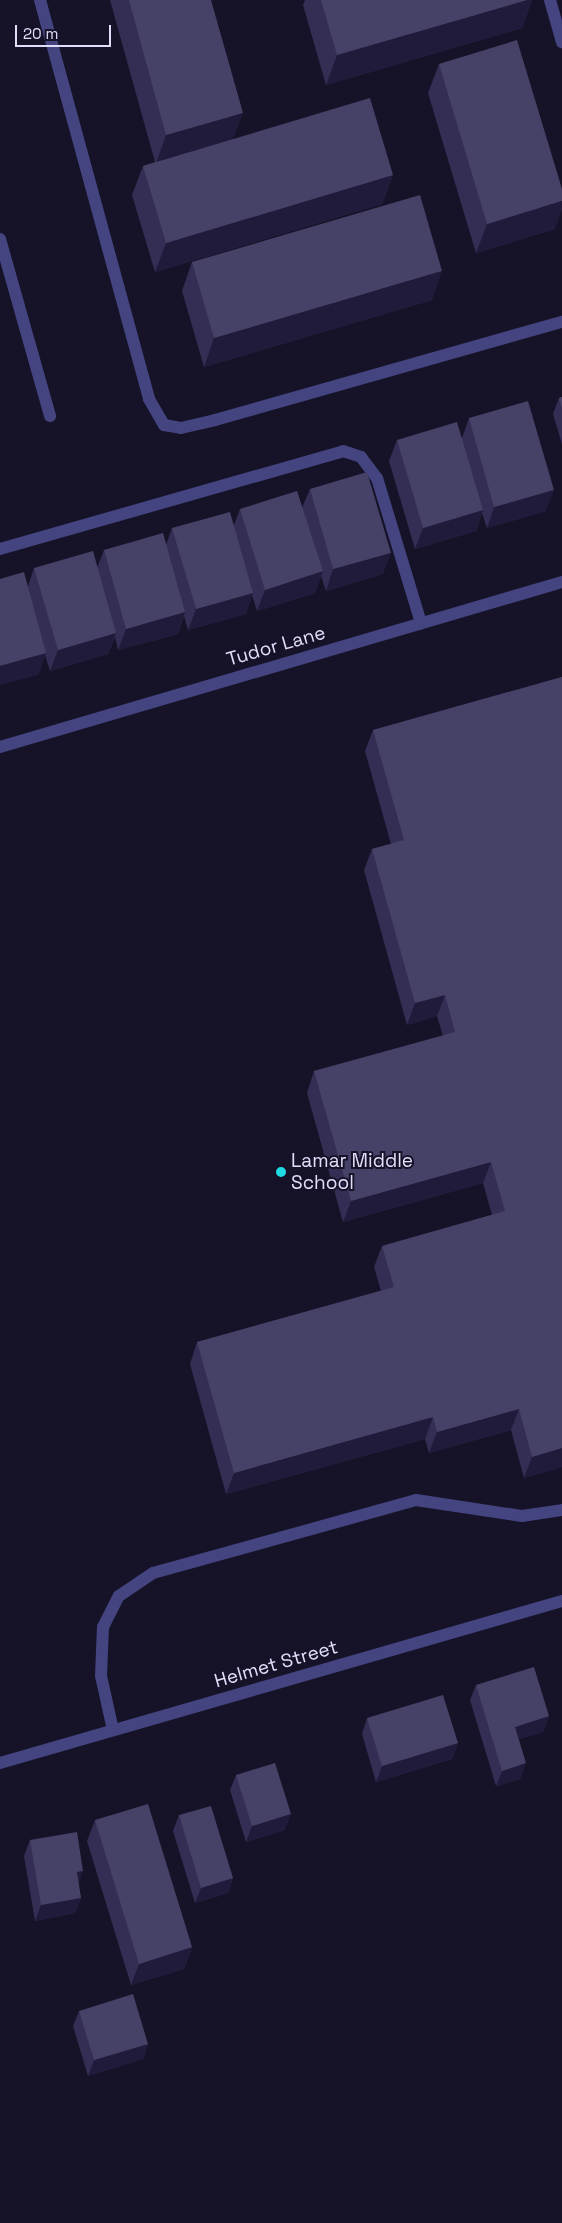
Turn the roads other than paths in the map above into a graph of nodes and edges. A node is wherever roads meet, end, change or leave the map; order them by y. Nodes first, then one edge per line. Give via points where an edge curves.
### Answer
1 (40, 0) edge
2 (550, 0) edge
3 (562, 42) edge
4 (0, 239) edge
5 (562, 322) edge
6 (50, 416) dead end
7 (0, 549) edge
8 (562, 582) edge
9 (421, 623) junction
10 (0, 746) edge
11 (562, 1510) edge
12 (562, 1601) edge
13 (113, 1730) junction
14 (0, 1762) edge

1 - 5 street via 149,399 164,425 181,428 215,420
2 - 3 street
4 - 6 street
7 - 9 street via 343,451 361,457 377,478
8 - 9 street, Tudor Lane
9 - 10 street, Tudor Lane
11 - 13 street via 522,1516 416,1500 153,1574 119,1596 103,1627 100,1676
12 - 13 street, Helmet Street
13 - 14 street, Helmet Street

